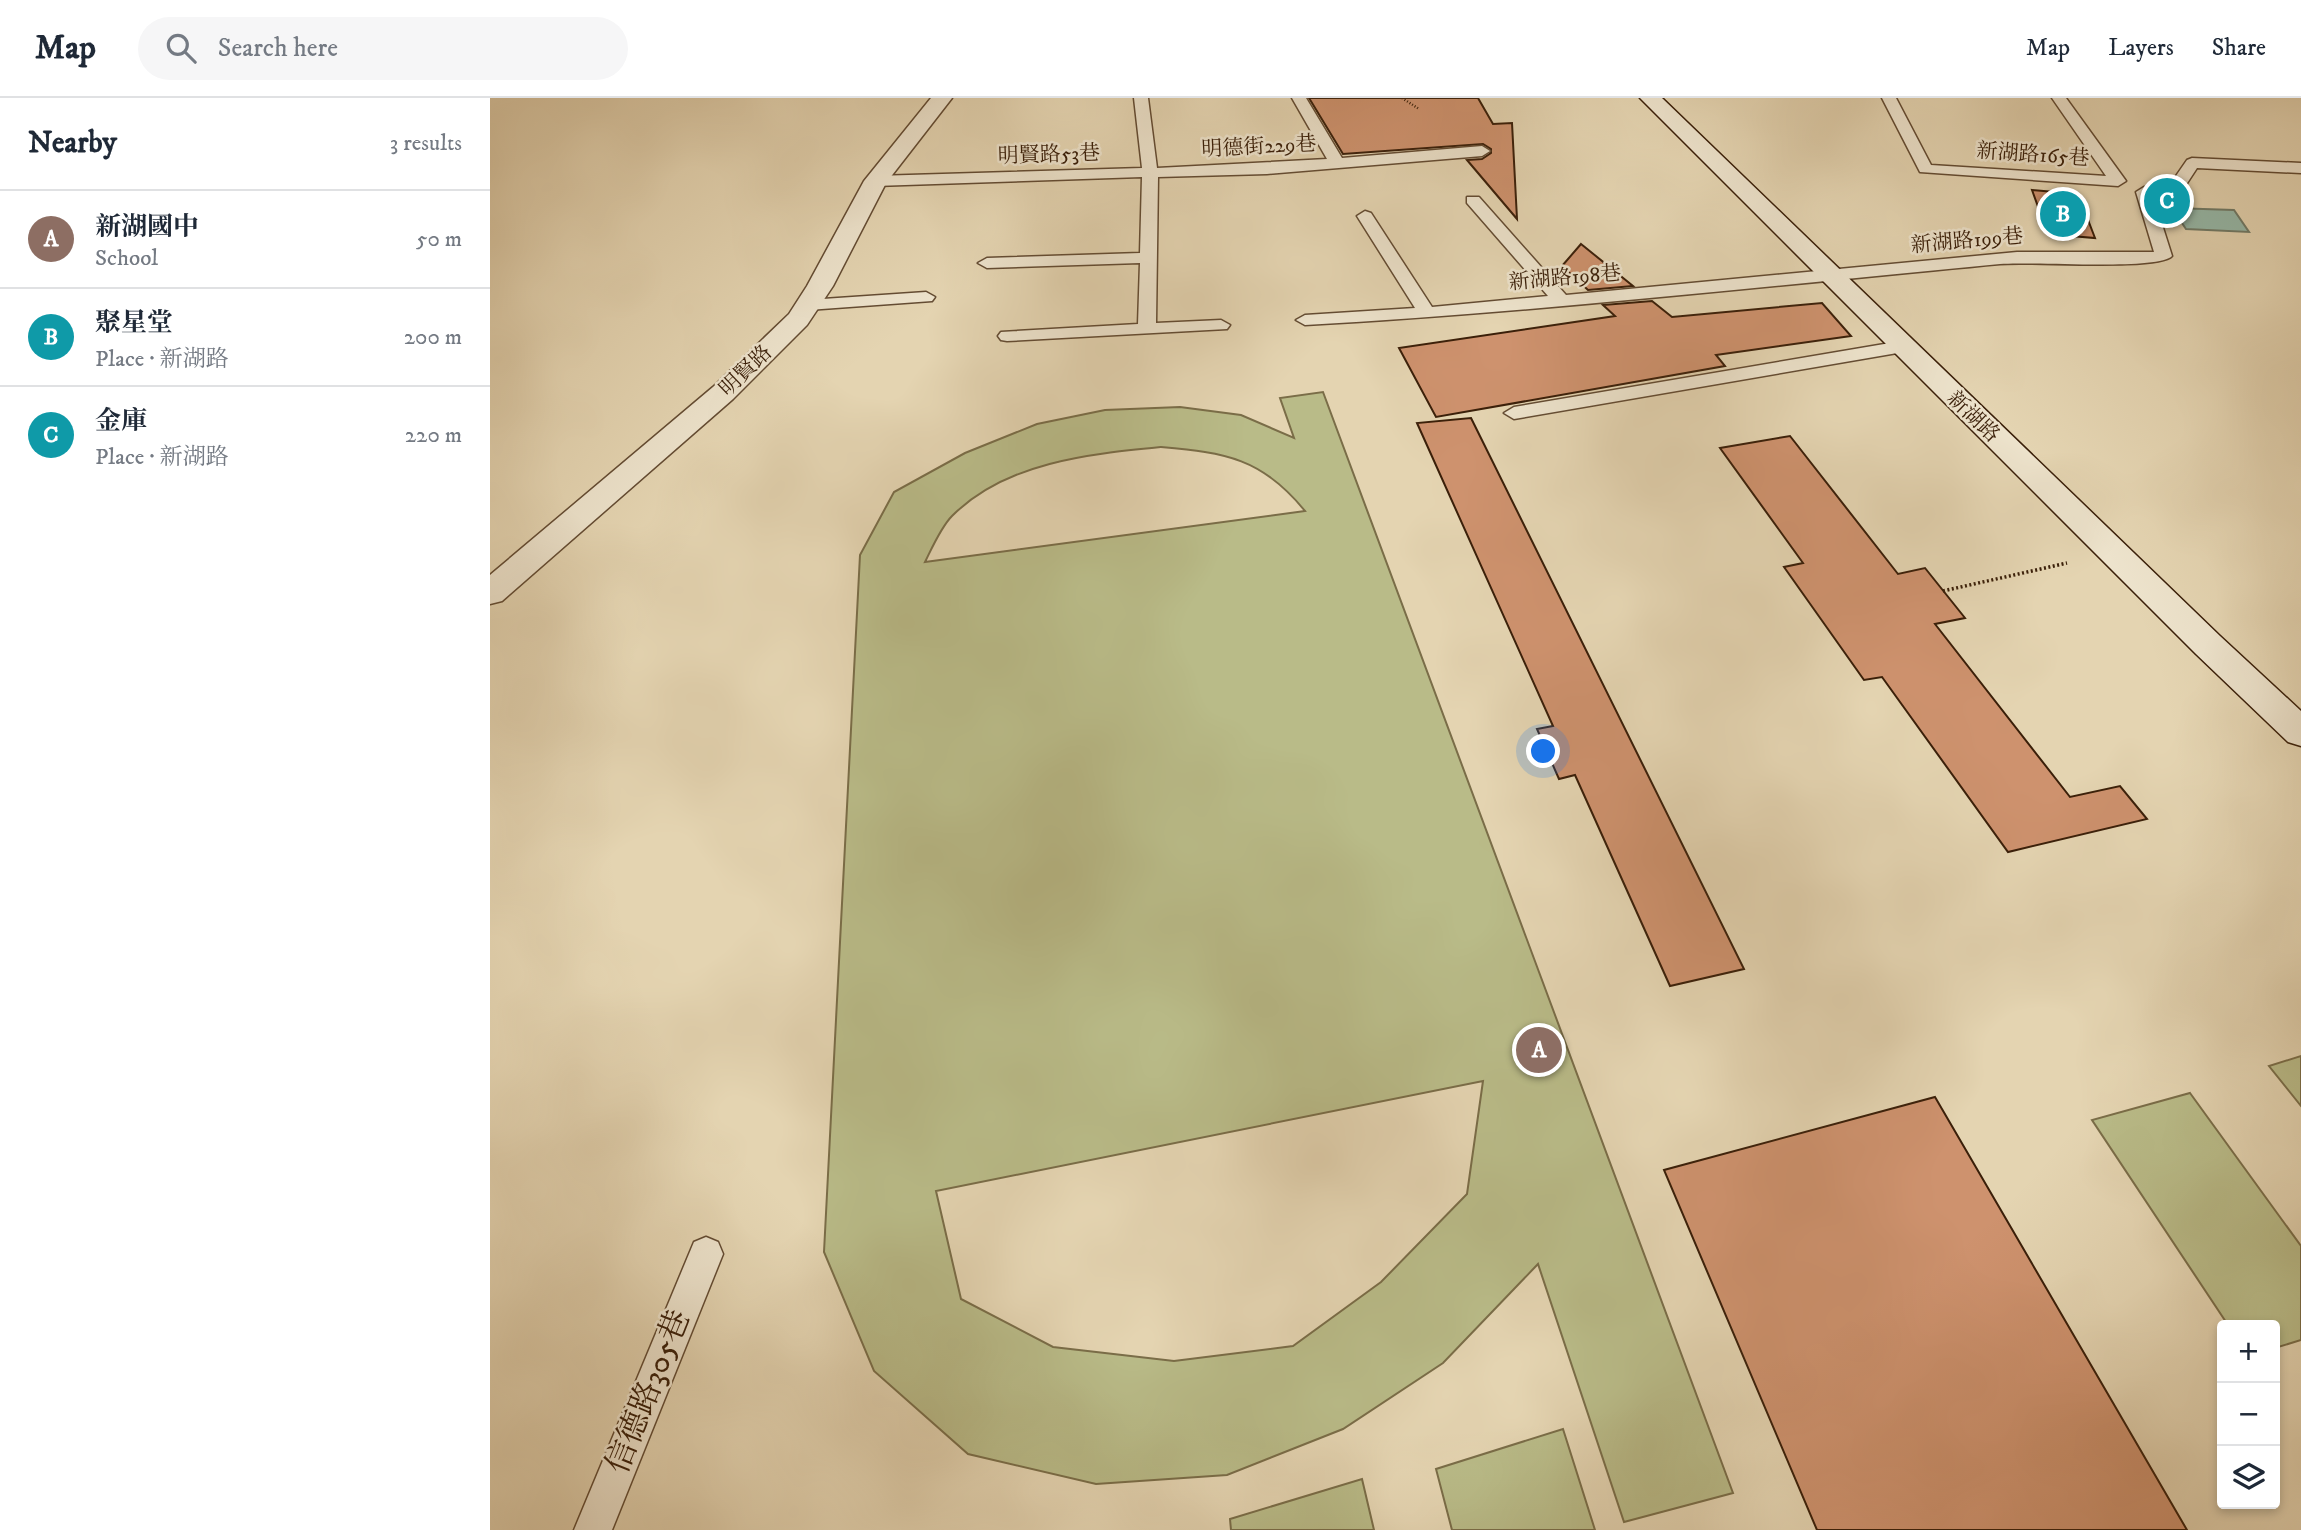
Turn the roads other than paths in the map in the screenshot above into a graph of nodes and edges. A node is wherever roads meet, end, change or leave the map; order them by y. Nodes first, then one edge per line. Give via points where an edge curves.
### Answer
1 (942, 98) edge
2 (1141, 98) edge
3 (1299, 98) edge
4 (1650, 98) edge
5 (1889, 98) edge
6 (2059, 98) edge
7 (1482, 151) dead end
8 (1336, 163) junction
9 (2301, 167) edge
10 (1150, 172) junction
11 (875, 181) junction
12 (1473, 201) dead end
13 (1364, 216) dead end
14 (1147, 258) junction
15 (987, 263) dead end
16 (1829, 277) junction
17 (926, 297) dead end
18 (1562, 301) junction
19 (807, 305) junction
20 (1427, 313) junction
21 (1305, 320) dead end
22 (1221, 325) dead end
23 (1147, 329) junction
24 (1007, 336) dead end
25 (1902, 348) junction
26 (1514, 413) dead end
27 (490, 593) edge
28 (2301, 732) edge
29 (706, 1254) dead end
30 (593, 1530) edge

1 - 11 street, 明賢路
2 - 10 lane
3 - 8 lane, 明德街229巷
4 - 16 street, 新湖路
5 - 6 lane, 新湖路165巷 via 1925,169 2118,181
7 - 8 lane
8 - 10 lane, 明德街229巷
9 - 16 lane, 新湖路199巷 via 2192,163 2174,191 2144,192 2164,256 2017,257
10 - 11 lane, 明賢路53巷
10 - 14 lane
11 - 19 street, 明賢路
12 - 18 lane
13 - 20 lane
14 - 15 lane
14 - 23 lane
16 - 18 lane, 新湖路198巷
16 - 25 street, 新湖路
17 - 19 lane
18 - 20 lane, 新湖路198巷
19 - 27 street, 明賢路 via 723,393
20 - 21 lane, 新湖路198巷
22 - 23 lane
23 - 24 lane
25 - 26 lane
25 - 28 street, 新湖路
29 - 30 lane, 信德路305巷

